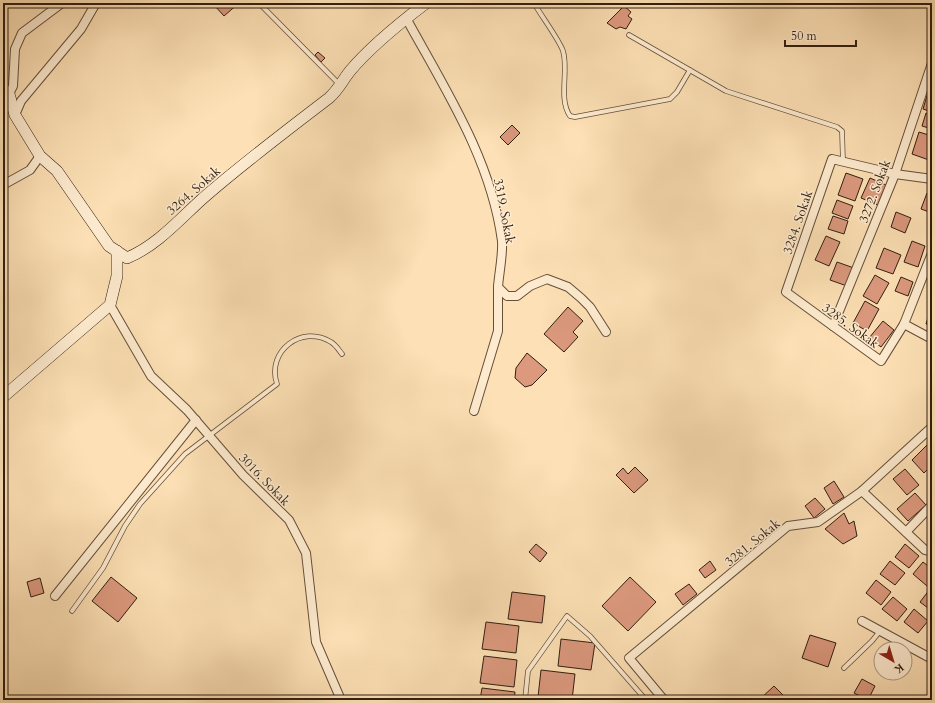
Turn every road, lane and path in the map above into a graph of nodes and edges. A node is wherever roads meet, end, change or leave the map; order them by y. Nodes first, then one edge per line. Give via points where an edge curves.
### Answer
1 (62, 3) edge
2 (96, 3) edge
3 (259, 3) edge
4 (426, 3) edge
5 (534, 3) edge
6 (406, 18) junction
7 (629, 35) dead end
8 (932, 63) edge
9 (690, 70) junction
10 (341, 86) junction
11 (6, 94) edge
12 (15, 115) junction
13 (40, 156) junction
14 (843, 162) junction
15 (895, 174) junction
16 (932, 179) edge
17 (3, 186) edge
18 (117, 251) junction
19 (932, 253) edge
20 (498, 287) junction
21 (786, 292) joint
22 (110, 305) junction
23 (904, 324) junction
24 (833, 326) junction
25 (606, 332) dead end
26 (932, 339) edge
27 (342, 354) dead end
28 (3, 397) edge
29 (474, 411) dead end
30 (196, 420) junction
31 (932, 427) edge
32 (208, 435) junction
33 (862, 491) junction
34 (932, 505) edge
35 (906, 532) junction
36 (932, 552) edge
37 (55, 596) dead end
38 (72, 611) dead end
39 (862, 621) dead end
40 (880, 631) junction
41 (932, 659) edge
42 (844, 668) dead end
43 (341, 700) edge
44 (525, 700) edge
45 (646, 700) edge
46 (664, 700) edge

1 - 11 street via 22,33 14,49 13,86
2 - 12 street via 81,29 21,101
3 - 10 lane
4 - 6 street, 3264. Sokak
5 - 9 lane via 563,51 564,94 570,116 670,99 678,92
6 - 10 street, 3264. Sokak via 349,72
6 - 20 street, 3319. Sokak via 469,133 485,173 502,243
7 - 9 lane
8 - 15 street, 3272. Sokak
9 - 14 lane via 726,91 837,127 842,131
10 - 18 street, 3264. Sokak via 141,252 127,258
11 - 12 street
12 - 13 street
13 - 17 street via 30,170
13 - 18 street via 52,165 110,246
14 - 15 street
14 - 21 street, 3284. Sokak via 832,159
15 - 16 street
15 - 24 street, 3272. Sokak
18 - 22 street via 117,276
19 - 23 street
20 - 25 street via 507,296 517,296 530,286 546,279 568,287 590,307
20 - 29 street, 3319. Sokak via 498,331
21 - 24 street, 3285. Sokak
22 - 28 street
22 - 30 street, 3016. Sokak via 151,376
23 - 24 street, 3285. Sokak via 881,361
23 - 26 street
27 - 32 lane via 332,342 313,335 291,342 276,358 274,375 277,384
30 - 32 street, 3016. Sokak
30 - 37 street
31 - 33 street, 3281. Sokak
32 - 38 lane via 185,454 140,504 103,568
32 - 43 street, 3016. Sokak via 243,475 289,520 306,553 316,642
33 - 35 street
33 - 46 street, 3281. Sokak via 818,522 788,526 629,658
34 - 35 street
35 - 36 street via 925,550
39 - 40 street
40 - 41 street
40 - 42 lane
44 - 45 lane via 528,671 567,616 590,636

